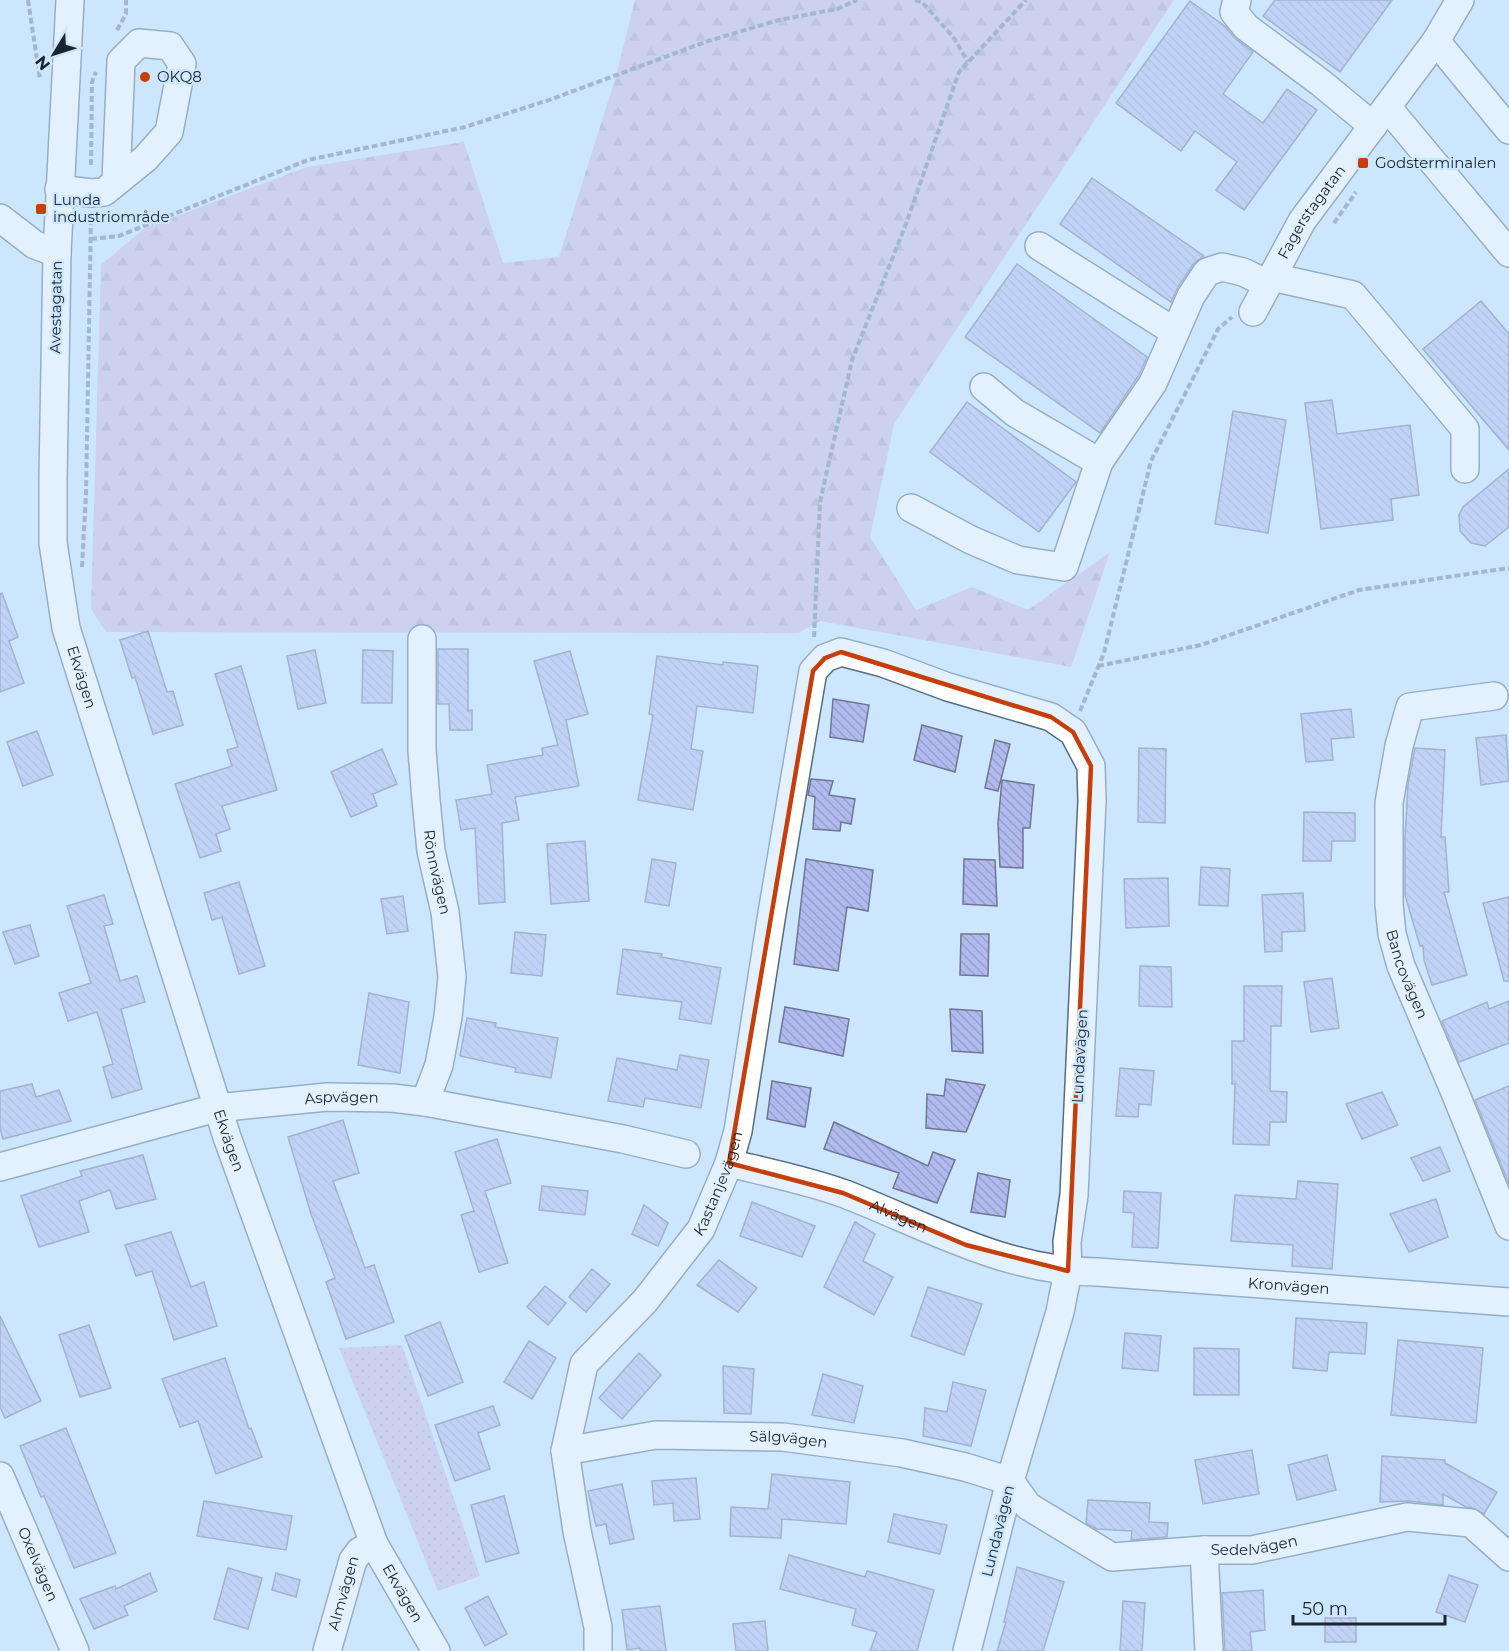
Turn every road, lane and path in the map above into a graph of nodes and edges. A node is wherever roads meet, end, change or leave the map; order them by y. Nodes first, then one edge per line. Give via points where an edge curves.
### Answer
1 (70, 0) edge
2 (126, 0) edge
3 (857, 0) edge
4 (915, 0) edge
5 (1026, 0) edge
6 (1237, 0) edge
7 (1460, 0) edge
8 (112, 39) dead end
9 (1436, 41) junction
10 (968, 62) junction
11 (99, 65) dead end
12 (1380, 116) junction
13 (1509, 129) edge
14 (116, 181) junction
15 (59, 189) junction
16 (91, 193) junction
17 (0, 218) edge
18 (91, 239) junction
19 (1039, 246) dead end
20 (57, 253) junction
21 (1509, 253) edge
22 (1270, 280) junction
23 (1253, 312) joint
24 (1175, 332) junction
25 (984, 387) dead end
26 (1099, 462) junction
27 (1465, 469) dead end
28 (910, 508) dead end
29 (1509, 568) edge
30 (83, 578) dead end
31 (63, 614) joint
32 (422, 639) dead end
33 (1098, 666) junction
34 (813, 671) junction
35 (1494, 696) dead end
36 (1072, 732) junction
37 (425, 1102) junction
38 (216, 1108) junction
39 (686, 1154) dead end
40 (729, 1163) junction
41 (0, 1167) edge
42 (1509, 1226) edge
43 (1068, 1271) junction
44 (1509, 1302) edge
45 (566, 1451) junction
46 (0, 1476) edge
47 (1010, 1481) junction
48 (374, 1544) junction
49 (1204, 1550) junction
50 (1509, 1557) edge
51 (75, 1651) edge
52 (327, 1651) edge
53 (436, 1651) edge
54 (598, 1651) edge
55 (967, 1651) edge
56 (1209, 1651) edge

1 - 15 street, Avestagatan
2 - 8 path via 126,14
3 - 18 path via 837,9 779,20 708,41 465,127 308,160 119,236
4 - 10 path via 922,2 954,38
5 - 10 path
6 - 12 street via 1234,12 1246,27 1321,83
7 - 9 street, Fagerstagatan
9 - 12 street, Fagerstagatan
9 - 13 street
10 - 34 path via 959,72 906,224 852,360 820,502
11 - 16 path via 92,82
12 - 21 street
12 - 22 street, Fagerstagatan via 1302,221
14 - 14 street via 146,158 169,132 182,64 170,46 139,43 121,61
14 - 16 street via 104,192
15 - 16 street
15 - 20 street, Avestagatan
16 - 18 path
17 - 20 street via 34,245
18 - 30 path
19 - 24 street
20 - 31 street, Avestagatan via 53,543
22 - 23 street, Fagerstagatan
22 - 24 street via 1222,267 1207,272
22 - 27 street via 1353,295 1465,429
23 - 33 path via 1232,317 1218,329 1150,461
24 - 26 street via 1153,383
25 - 26 street via 1016,413
26 - 28 street via 1064,567 1018,560
29 - 33 path via 1359,590 1201,645
31 - 38 street, Ekvägen
32 - 37 street, Rönnvägen via 426,800 452,977 439,1065
33 - 36 path
34 - 36 street, Lundavägen via 825,658 841,652 1051,717
34 - 40 street, Kastanjevägen via 738,1131
35 - 42 street, Bancovägen via 1410,706 1389,803 1389,904 1401,966
36 - 43 street, Lundavägen via 1090,766 1092,801
37 - 38 street, Aspvägen via 327,1097
37 - 39 street, Aspvägen
38 - 41 street, Aspvägen
38 - 48 street, Ekvägen
40 - 43 street, Alvägen via 843,1193 966,1245 1037,1267
40 - 45 street, Kastanjevägen via 702,1229 645,1301 584,1364
43 - 44 street, Kronvägen
43 - 47 street, Lundavägen via 1060,1312
45 - 47 street, Sälgvägen via 656,1435 783,1437 902,1453
45 - 54 street, Kastanjevägen via 598,1627
46 - 51 street, Oxelvägen
47 - 49 street, Sedelvägen via 1028,1506 1112,1557
47 - 55 street, Lundavägen
48 - 52 street, Almvägen via 353,1560
48 - 53 street, Ekvägen
49 - 50 street, Sedelvägen via 1252,1550 1407,1517 1471,1523
49 - 56 street

